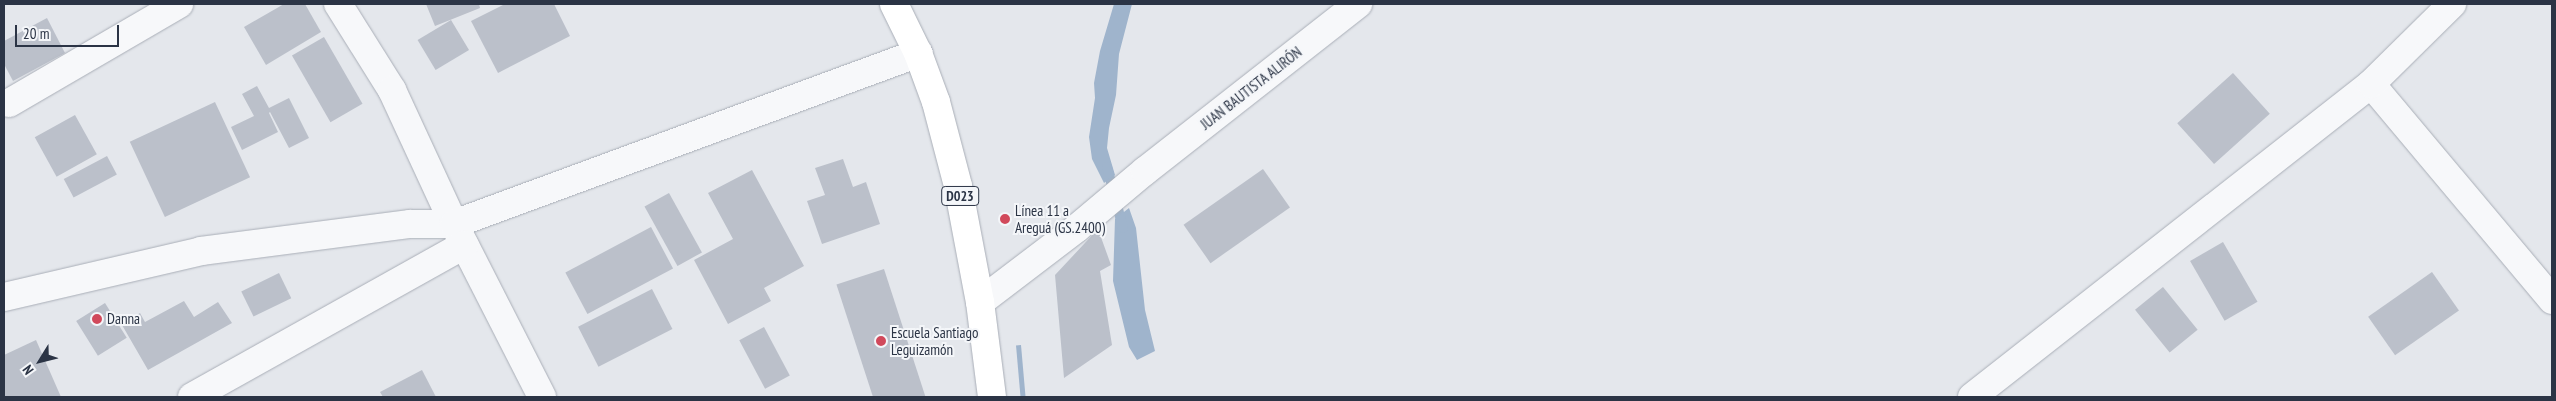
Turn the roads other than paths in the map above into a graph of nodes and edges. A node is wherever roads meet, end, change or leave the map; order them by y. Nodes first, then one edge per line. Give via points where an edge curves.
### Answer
1 (179, 4) edge
2 (338, 4) edge
3 (894, 4) edge
4 (1358, 4) edge
5 (2452, 4) edge
6 (918, 53) junction
7 (2371, 84) junction
8 (8, 103) dead end
9 (459, 234) junction
10 (4, 297) edge
11 (2552, 300) edge
12 (980, 302) junction
13 (192, 397) edge
14 (542, 397) edge
15 (992, 397) edge
16 (1972, 397) edge

1 - 8 street
2 - 9 street via 392,90
3 - 6 main road, D023
4 - 12 street, JUAN BAUTISTA ALIRÓN
5 - 7 street
6 - 9 street
6 - 12 main road, D023 via 936,102 958,186
7 - 11 street
7 - 16 street
9 - 10 street via 410,224 201,251
9 - 13 street
9 - 14 street
12 - 15 main road, D023

